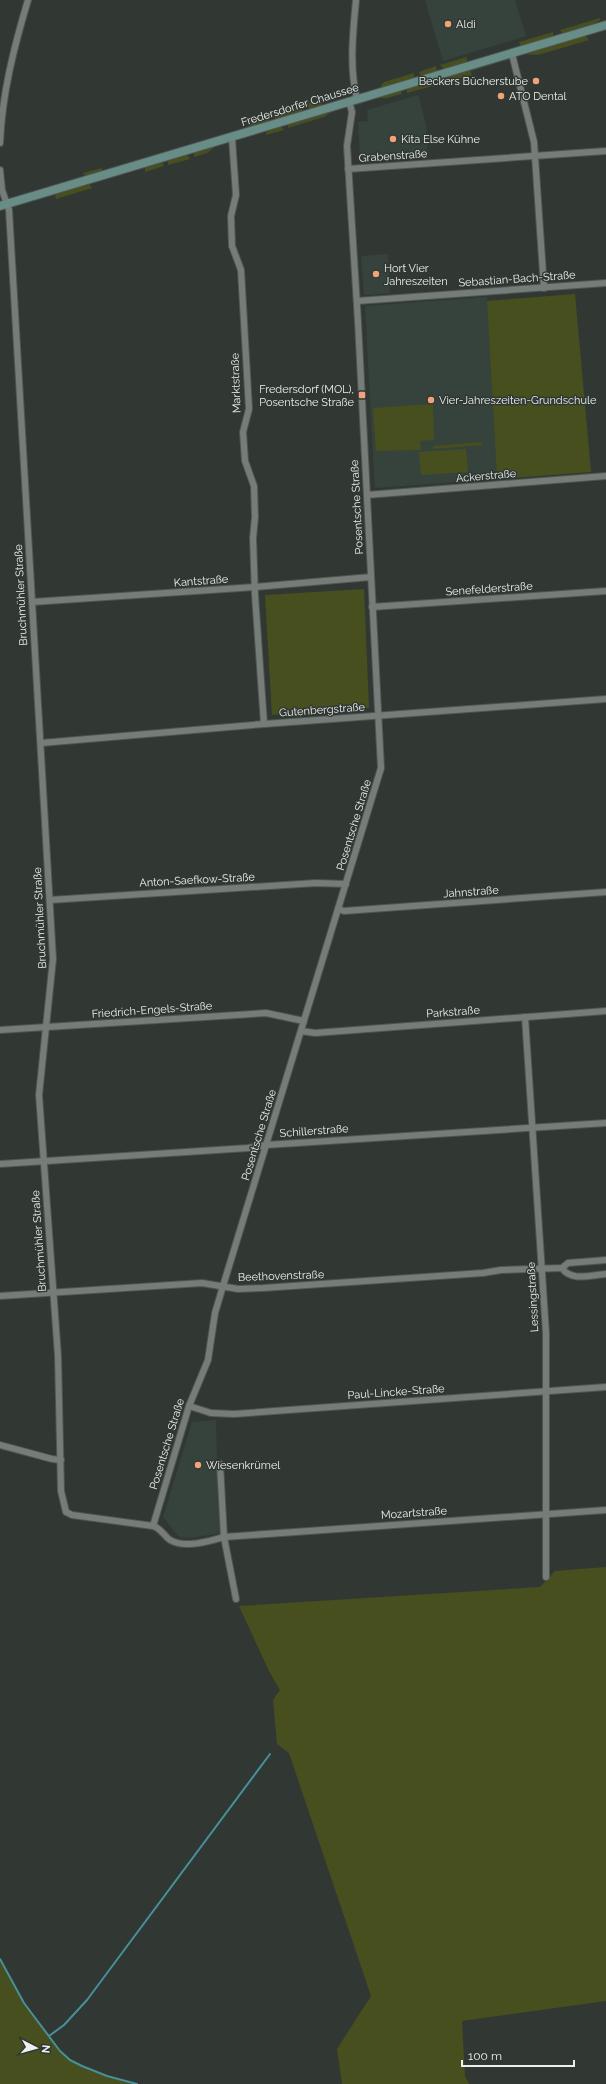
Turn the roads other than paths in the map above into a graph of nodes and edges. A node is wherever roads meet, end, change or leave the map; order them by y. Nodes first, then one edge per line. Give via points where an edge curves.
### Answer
1 (28, 0) edge
2 (356, 0) edge
3 (606, 25) edge
4 (512, 54) junction
5 (353, 100) junction
6 (232, 138) junction
7 (0, 143) edge
8 (606, 151) edge
9 (535, 156) junction
10 (348, 169) junction
11 (0, 170) edge
12 (4, 205) edge
13 (606, 283) edge
14 (544, 288) junction
15 (357, 301) junction
16 (606, 476) edge
17 (367, 495) junction
18 (371, 577) junction
19 (255, 587) junction
20 (606, 591) edge
21 (32, 602) junction
22 (372, 607) junction
23 (606, 699) edge
24 (606, 705) edge
25 (379, 716) junction
26 (264, 724) junction
27 (41, 743) junction
28 (346, 884) junction
29 (606, 892) edge
30 (50, 900) junction
31 (338, 909) junction
32 (606, 1011) edge
33 (524, 1017) junction
34 (304, 1021) junction
35 (46, 1027) junction
36 (0, 1030) edge
37 (301, 1031) junction
38 (606, 1123) edge
39 (533, 1128) junction
40 (266, 1145) junction
41 (44, 1162) junction
42 (0, 1164) edge
43 (606, 1260) edge
44 (542, 1268) junction
45 (562, 1268) junction
46 (606, 1274) edge
47 (223, 1286) junction
48 (53, 1293) junction
49 (0, 1296) edge
50 (606, 1387) edge
51 (546, 1392) junction
52 (189, 1406) junction
53 (0, 1445) edge
54 (61, 1460) junction
55 (220, 1464) dead end
56 (606, 1510) edge
57 (545, 1514) junction
58 (153, 1526) junction
59 (224, 1537) junction
60 (546, 1577) dead end
61 (236, 1599) dead end

1 - 7 street via 8,73
2 - 5 street, Posentsche Straße
3 - 4 main road, Fredersdorfer Chaussee
4 - 5 main road, Fredersdorfer Chaussee
4 - 9 street via 524,94
5 - 6 main road, Fredersdorfer Chaussee
5 - 10 street, Posentsche Straße via 347,146
6 - 12 main road, Fredersdorfer Chaussee
6 - 19 street, Marktstraße via 236,195 231,216 234,253 241,270 249,409 244,426 244,439 246,466 254,486
8 - 9 street, Grabenstraße
9 - 10 street, Grabenstraße
9 - 14 street
10 - 15 street, Posentsche Straße
11 - 12 street, Bruchmühler Straße
12 - 21 street, Bruchmühler Straße
13 - 14 street, Sebastian-Bach-Straße
14 - 15 street, Sebastian-Bach-Straße
15 - 17 street, Posentsche Straße
16 - 17 street, Ackerstraße
17 - 18 street, Posentsche Straße
18 - 19 street, Kantstraße
18 - 22 street, Posentsche Straße
19 - 21 street, Kantstraße
19 - 26 street, Marktstraße
20 - 22 street, Senefelderstraße
21 - 27 street, Bruchmühler Straße
22 - 25 street, Posentsche Straße
23 - 24 street, Gutenbergstraße
23 - 25 street, Gutenbergstraße
25 - 26 street, Gutenbergstraße
25 - 28 street, Posentsche Straße via 381,768
26 - 27 street, Gutenbergstraße
27 - 30 street, Bruchmühler Straße
28 - 30 street, Anton-Saefkow-Straße via 308,883
28 - 31 street, Posentsche Straße
29 - 31 street, Jahnstraße via 344,911
30 - 35 street, Bruchmühler Straße via 53,959
31 - 34 street, Posentsche Straße
32 - 33 street, Parkstraße
33 - 37 street, Parkstraße via 322,1032
33 - 39 street, Lessingstraße
34 - 35 street, Friedrich-Engels-Straße via 266,1014
34 - 37 street, Posentsche Straße
35 - 36 street, Friedrich-Engels-Straße
35 - 41 street, Bruchmühler Straße via 40,1095
37 - 40 street, Posentsche Straße
38 - 39 street, Schillerstraße
39 - 40 street, Schillerstraße
39 - 44 street, Lessingstraße
40 - 41 street, Schillerstraße
40 - 47 street, Posentsche Straße
41 - 42 street, Schillerstraße
41 - 48 street, Bruchmühler Straße
43 - 45 street, Beethovenstraße via 568,1263
44 - 45 street, Beethovenstraße
44 - 47 street, Beethovenstraße via 263,1288
44 - 51 street, Lessingstraße
45 - 46 street, Beethovenstraße via 572,1277
47 - 48 street, Beethovenstraße via 202,1283
47 - 52 street, Posentsche Straße via 215,1313 208,1360
48 - 49 street, Beethovenstraße
48 - 54 street, Bruchmühler Straße
50 - 51 street, Paul-Lincke-Straße
51 - 52 street, Paul-Lincke-Straße via 234,1414 211,1413
51 - 57 street, Lessingstraße
52 - 58 street, Posentsche Straße
53 - 54 street
54 - 58 street, Bruchmühler Straße via 61,1491 66,1512 72,1515
55 - 59 street
56 - 57 street, Mozartstraße
57 - 59 street, Mozartstraße
57 - 60 street, Lessingstraße
58 - 59 street via 158,1527 175,1542 203,1542
59 - 61 street

